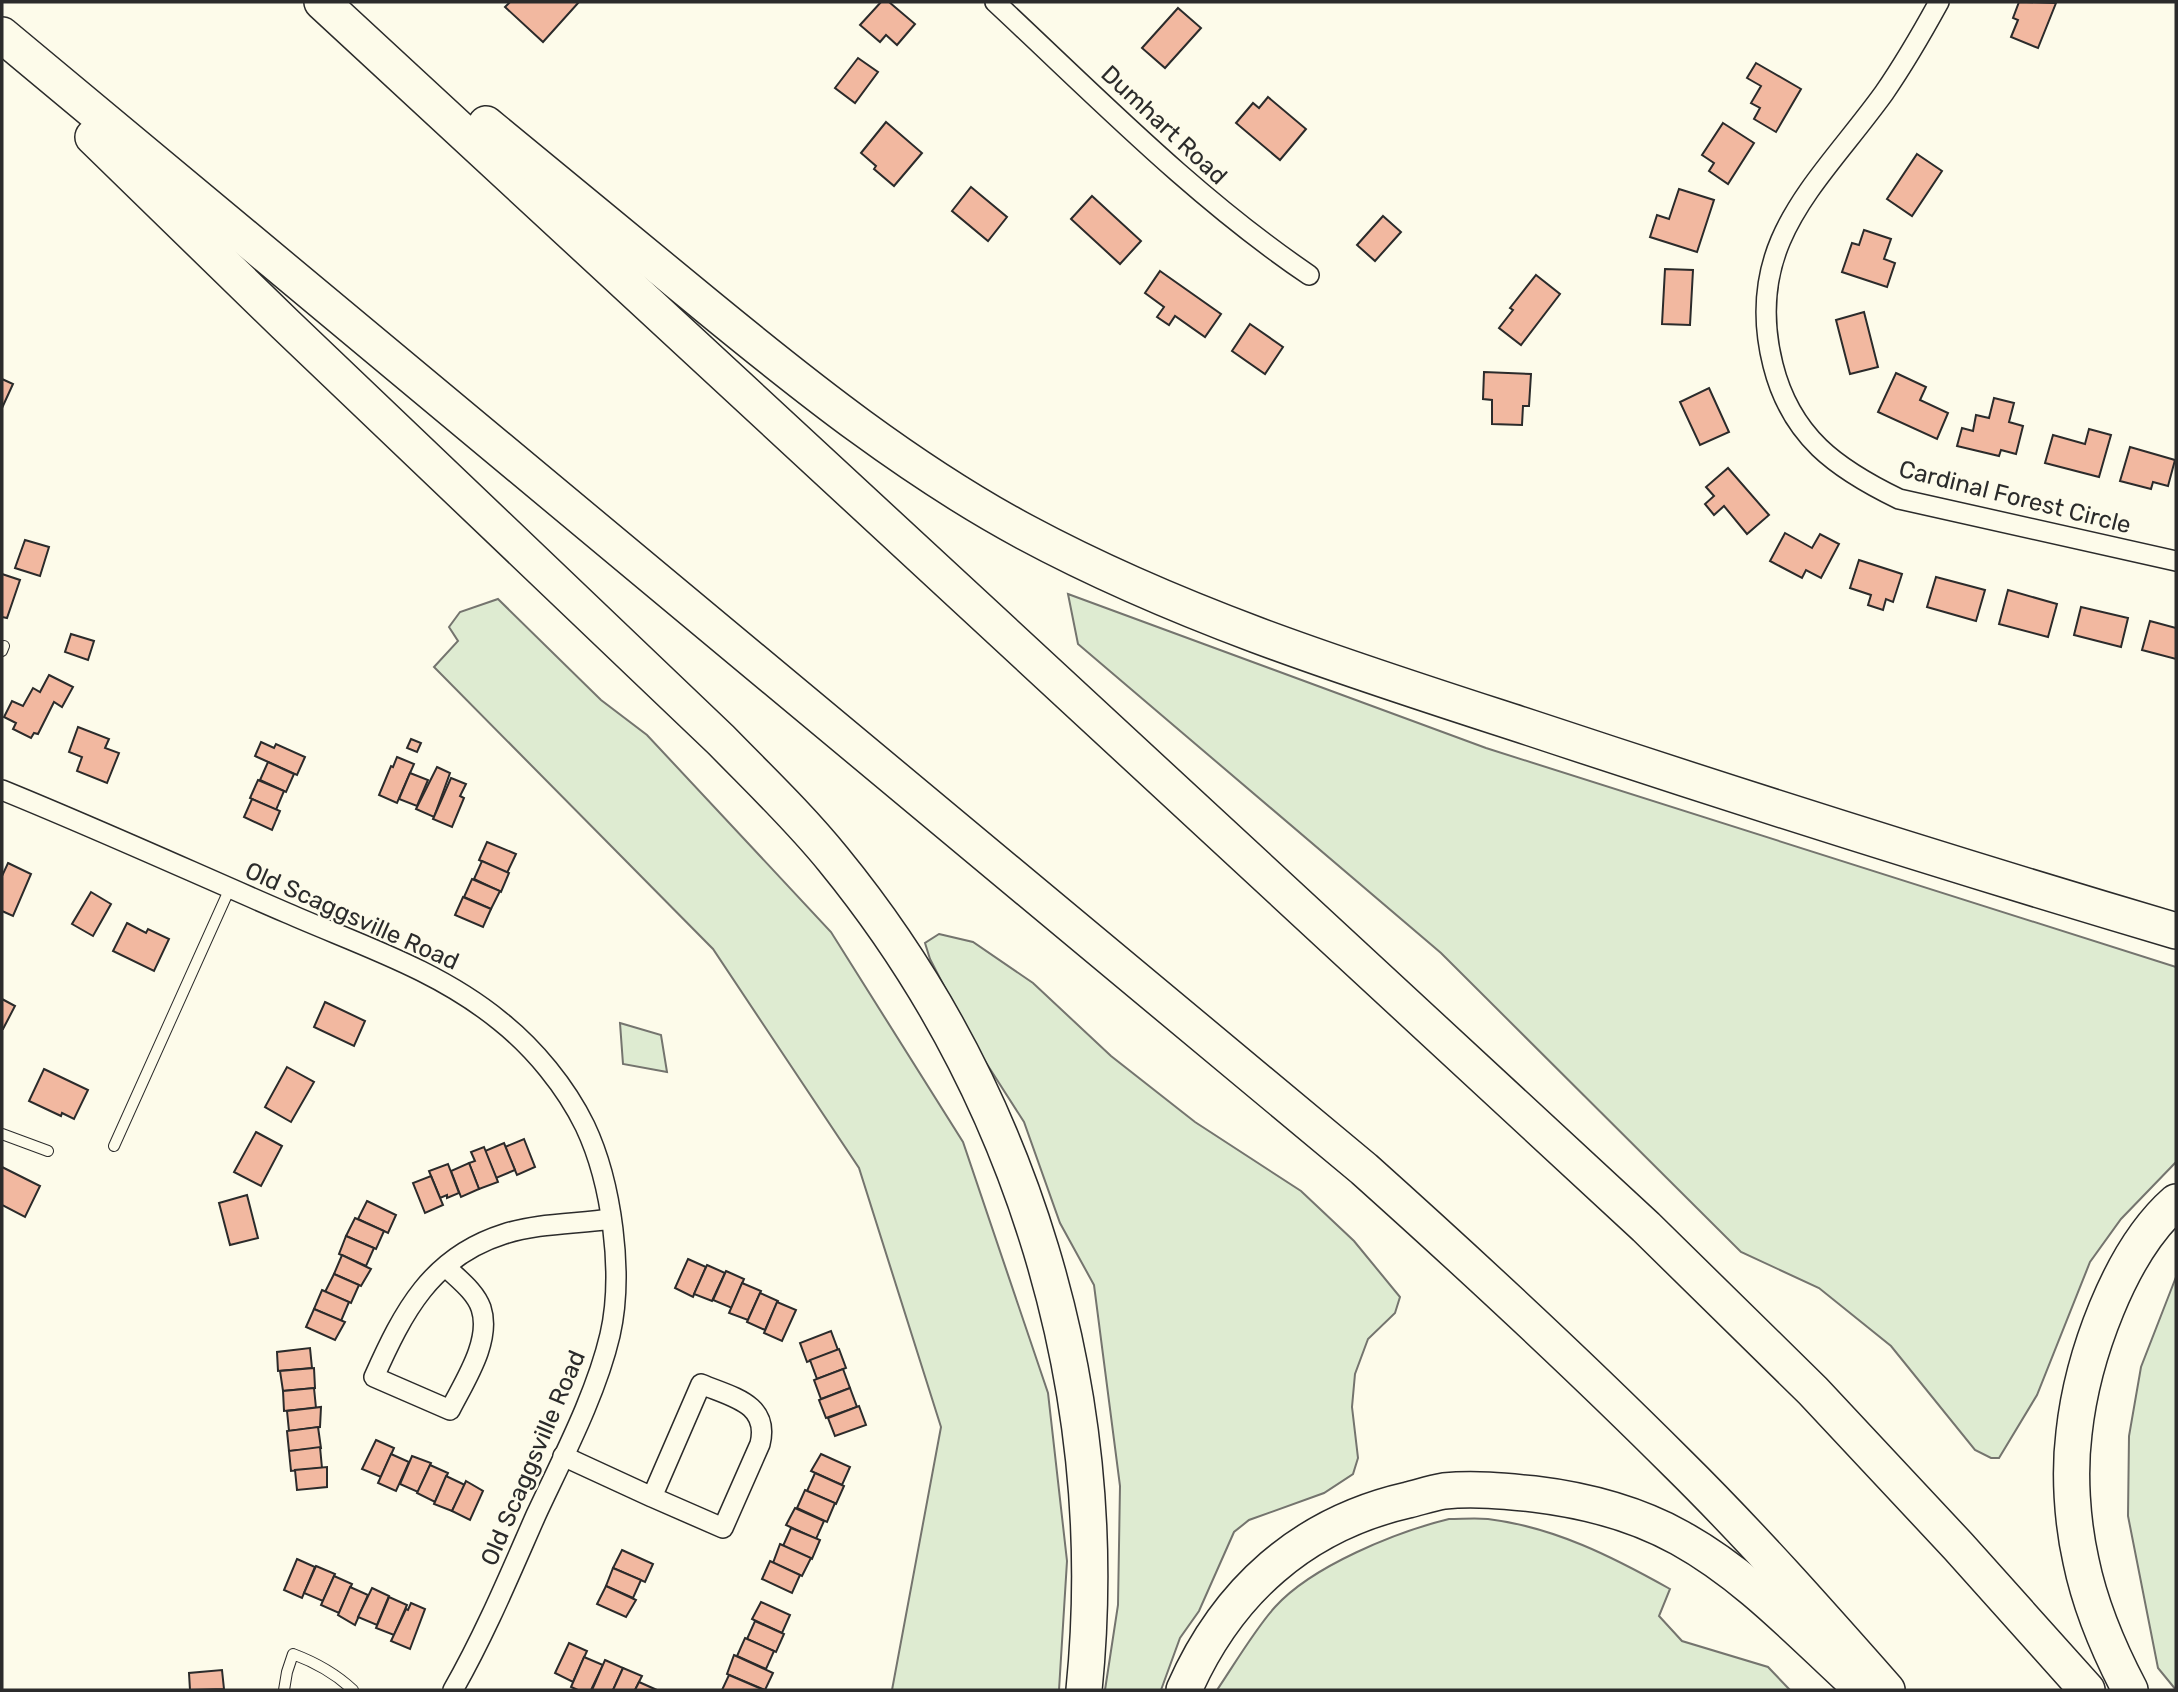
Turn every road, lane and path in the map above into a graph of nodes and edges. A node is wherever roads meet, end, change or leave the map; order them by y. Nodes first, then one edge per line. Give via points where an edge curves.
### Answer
1 (321, 2) edge
2 (337, 2) edge
3 (995, 2) edge
4 (1939, 2) edge
5 (2, 35) edge
6 (2, 45) edge
7 (1309, 275) dead end
8 (2176, 561) edge
9 (2, 790) edge
10 (230, 888) junction
11 (2176, 931) edge
12 (2, 1134) edge
13 (114, 1146) dead end
14 (48, 1151) dead end
15 (2176, 1202) edge
16 (611, 1219) junction
17 (446, 1267) junction
18 (563, 1456) junction
19 (652, 1497) junction
20 (284, 1690) edge
21 (353, 1690) edge
22 (453, 1690) edge
23 (1084, 1690) edge
24 (1184, 1690) edge
25 (1863, 1690) edge
26 (1887, 1690) edge
27 (2087, 1690) edge
28 (2130, 1690) edge

1 - 27 highway via 1646,1227 1813,1391
2 - 11 highway via 825,400 926,473 1102,571 1329,662 1697,783
3 - 7 street, Dumhart Road via 1217,206
4 - 8 street, Cardinal Forest Circle via 1884,93 1813,181 1772,263 1765,303 1768,344 1787,404 1829,459 1899,499
5 - 26 highway via 1364,1169 1515,1305 1680,1466
6 - 23 highway via 168,211 781,801 833,859 927,990 967,1061 1010,1159 1041,1244 1066,1346 1083,1446 1089,1639
9 - 10 street, Old Scaggsville Road
10 - 13 lane
10 - 16 street, Old Scaggsville Road via 397,960 454,988 501,1021 563,1089 585,1127
12 - 14 lane
15 - 28 highway via 2133,1254 2107,1308 2087,1368 2074,1433 2073,1496 2081,1561 2103,1632
16 - 17 street via 505,1233 475,1246
16 - 18 street, Old Scaggsville Road via 617,1281 609,1336
17 - 17 street via 418,1292 374,1377 450,1410 478,1353 483,1331 481,1308
18 - 19 street
18 - 22 street, Old Scaggsville Road
19 - 19 street via 723,1528 760,1444 759,1417 748,1405 701,1384
20 - 21 lane via 293,1654 335,1674
24 - 25 highway via 1226,1615 1260,1576 1305,1542 1347,1518 1393,1503 1444,1492 1499,1490 1591,1504 1630,1515 1678,1537 1727,1567

